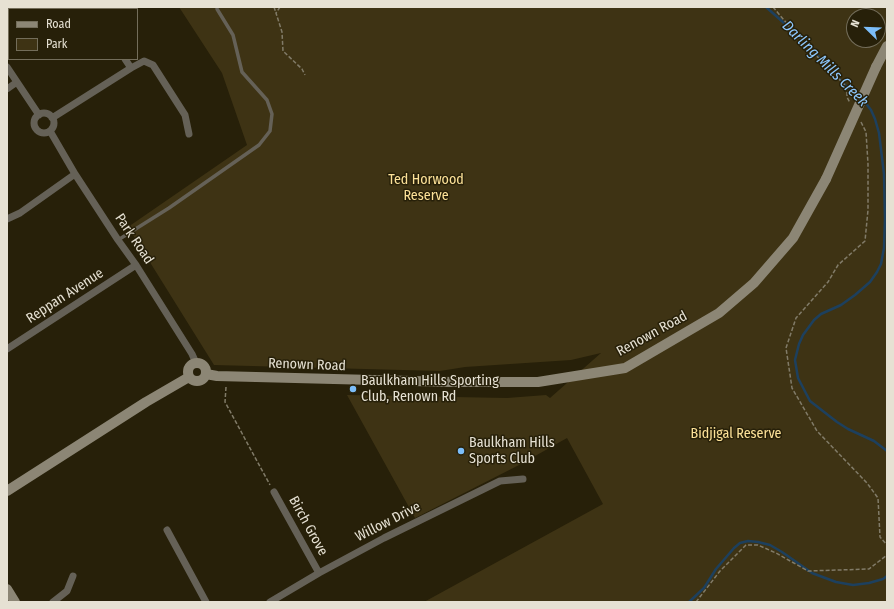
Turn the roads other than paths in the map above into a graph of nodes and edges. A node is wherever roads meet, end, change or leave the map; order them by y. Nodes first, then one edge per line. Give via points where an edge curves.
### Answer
1 (217, 9) dead end
2 (887, 46) edge
3 (126, 60) edge
4 (7, 67) edge
5 (131, 68) junction
6 (17, 82) junction
7 (7, 89) edge
8 (39, 115) junction
9 (52, 118) junction
10 (50, 131) junction
11 (189, 134) dead end
12 (74, 174) junction
13 (7, 219) edge
14 (118, 240) junction
15 (136, 265) junction
16 (7, 348) edge
17 (196, 363) junction
18 (206, 374) junction
19 (189, 377) junction
20 (523, 479) dead end
21 (7, 491) edge
22 (274, 492) road end
23 (167, 530) dead end
24 (319, 573) junction
25 (72, 576) dead end
26 (7, 589) edge
27 (15, 602) edge
28 (53, 602) edge
29 (206, 602) edge
30 (270, 602) edge

1 - 14 lane via 233,35 242,72 267,100 272,114 270,131 259,146
2 - 18 main road, Renown Road, bridge via 826,179 793,238 754,283 719,313 625,368 538,382 451,382
3 - 5 street
4 - 6 street
5 - 9 street
5 - 11 street via 144,61 152,65 185,115
6 - 7 street
6 - 8 street
8 - 9 street via 48,114
8 - 10 street via 35,120 36,128 41,132
9 - 10 street via 53,126
10 - 12 street, Park Road
12 - 13 street via 20,213
12 - 14 street, Park Road
14 - 15 street, Park Road
15 - 16 street, Reppan Avenue
15 - 17 street, Park Road
17 - 18 main road via 204,366
17 - 19 main road via 189,368
18 - 19 main road via 197,381
19 - 21 main road
20 - 24 street, Willow Drive via 500,481
22 - 24 street, Birch Grove
23 - 29 street
24 - 30 street, Willow Drive
25 - 28 street via 66,592
26 - 27 main road

